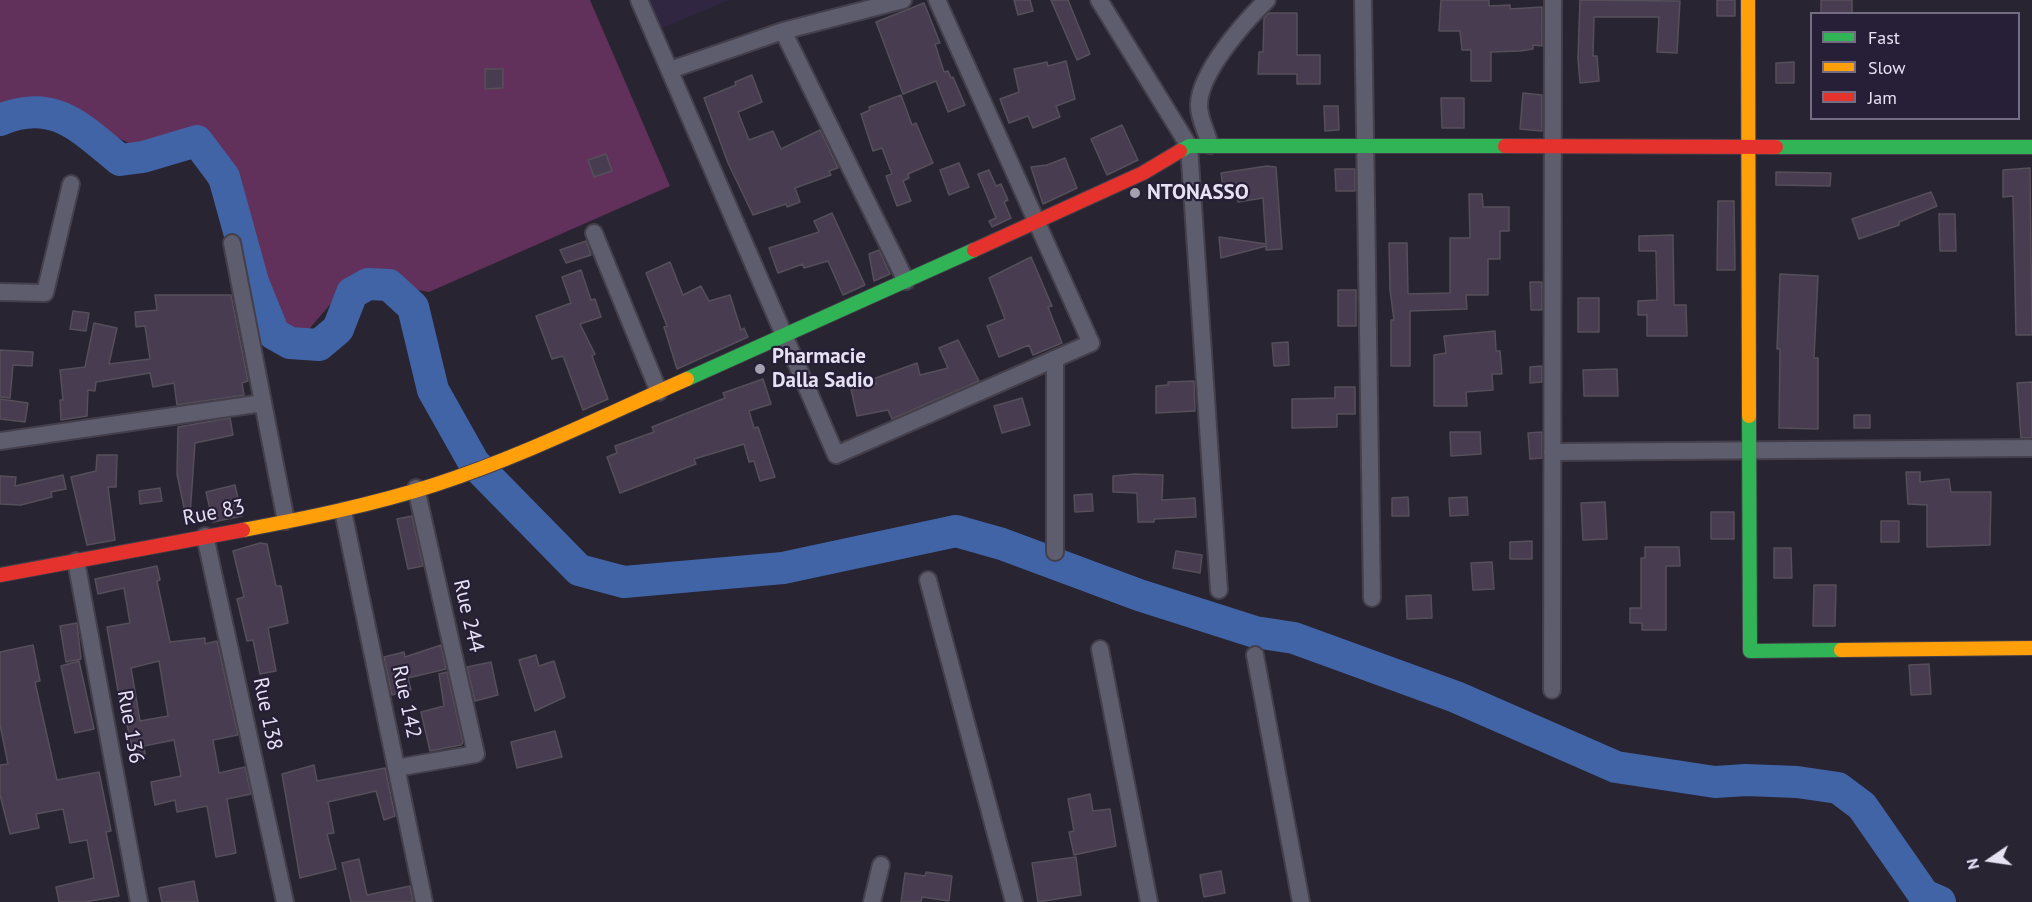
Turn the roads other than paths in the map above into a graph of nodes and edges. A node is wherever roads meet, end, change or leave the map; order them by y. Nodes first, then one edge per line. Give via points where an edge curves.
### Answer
1 (639, 0) edge
2 (903, 0) edge
3 (937, 0) edge
4 (1099, 0) edge
5 (1267, 0) edge
6 (1363, 0) edge
7 (1553, 0) edge
8 (1748, 0) edge
9 (783, 31) junction
10 (670, 70) junction
11 (1210, 145) junction
12 (1365, 145) junction
13 (1190, 146) junction
14 (1553, 146) junction
15 (1749, 146) junction
16 (2032, 147) edge
17 (71, 184) dead end
18 (1037, 221) junction
19 (594, 233) dead end
20 (232, 243) dead end
21 (906, 281) junction
22 (0, 292) edge
23 (784, 336) junction
24 (1055, 360) junction
25 (659, 392) junction
26 (263, 403) junction
27 (0, 441) edge
28 (2032, 448) edge
29 (1751, 450) junction
30 (1552, 452) junction
31 (416, 488) junction
32 (343, 511) junction
33 (286, 521) junction
34 (205, 536) junction
35 (1055, 552) dead end
36 (76, 561) junction
37 (0, 575) edge
38 (928, 580) dead end
39 (1220, 590) dead end
40 (1372, 598) dead end
41 (2032, 648) edge
42 (1100, 649) dead end
43 (1255, 655) dead end
44 (1552, 690) dead end
45 (396, 768) junction
46 (881, 865) dead end
47 (139, 902) edge
48 (285, 902) edge
49 (424, 902) edge
50 (872, 902) edge
51 (1014, 902) edge
52 (1149, 902) edge
53 (1301, 902) edge

1 - 10 street
2 - 9 street
3 - 18 street
4 - 13 street
5 - 11 street via 1242,24 1207,75 1198,104
6 - 12 street
7 - 14 street
8 - 15 street
9 - 10 street
9 - 21 street
10 - 23 street
11 - 12 street
11 - 13 street
12 - 14 street
12 - 40 street
13 - 18 street, Rue 83 via 1143,173
13 - 39 street
14 - 15 street
14 - 30 street
15 - 16 street
15 - 29 street
17 - 22 street via 45,293
18 - 21 street, Rue 83
18 - 24 street via 1091,343
19 - 25 street
20 - 26 street
21 - 23 street, Rue 83
23 - 24 street via 836,455
23 - 25 street, Rue 83
24 - 35 street
25 - 31 street, Rue 83 via 508,458
26 - 27 street
26 - 33 street
28 - 29 street
29 - 30 street
29 - 41 street via 1750,651
30 - 44 street
31 - 32 street, Rue 83
31 - 45 street, Rue 244 via 476,754
32 - 33 street, Rue 83
32 - 45 street, Rue 142
33 - 34 street, Rue 83
34 - 36 street, Rue 83
34 - 48 street, Rue 138
36 - 37 street, Rue 83
36 - 47 street, Rue 136
38 - 51 street
42 - 52 street
43 - 53 street
45 - 49 street, Rue 142
46 - 50 street

